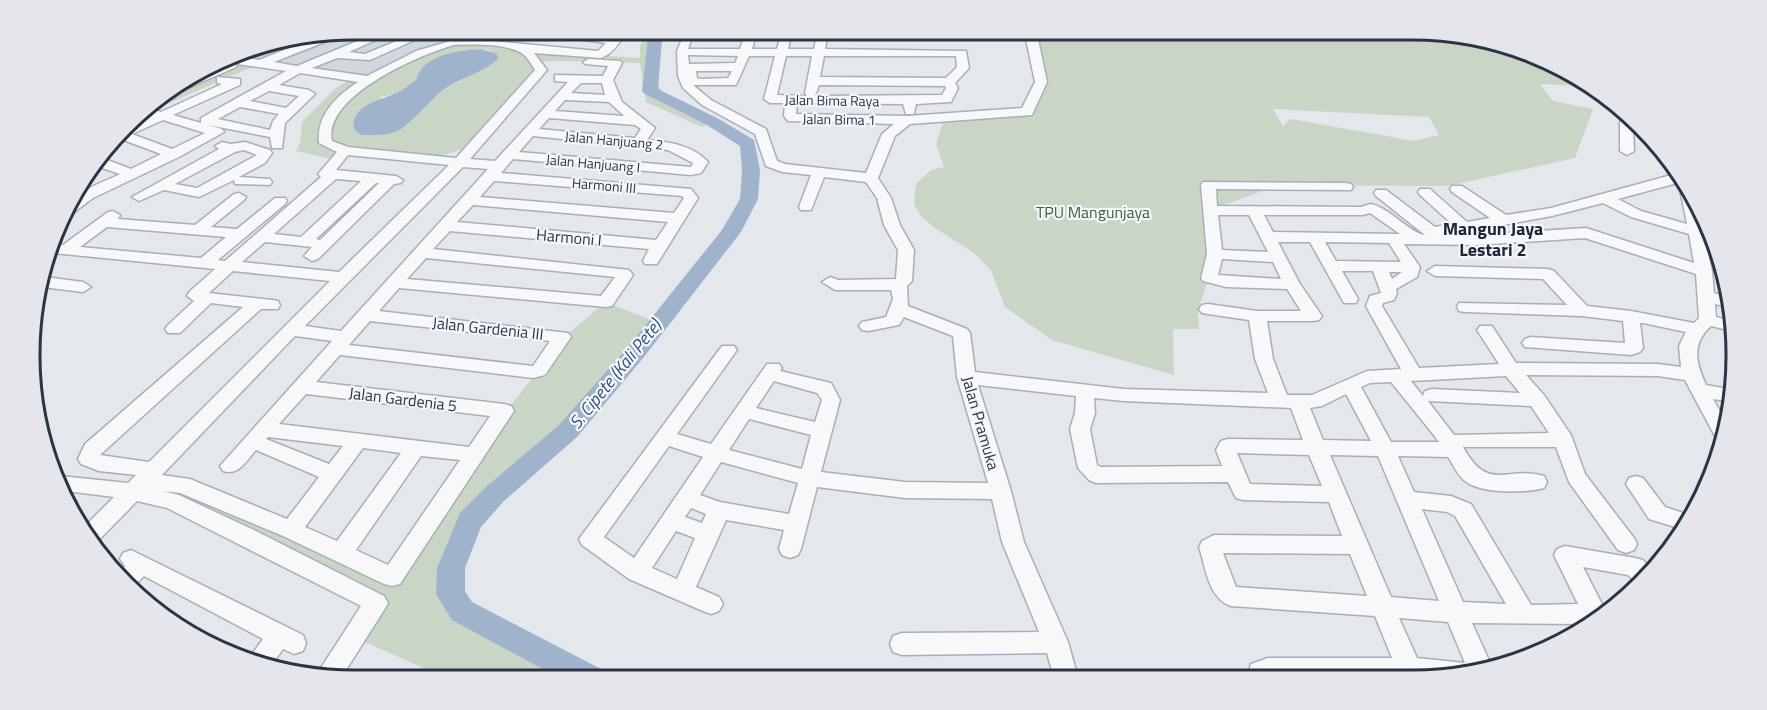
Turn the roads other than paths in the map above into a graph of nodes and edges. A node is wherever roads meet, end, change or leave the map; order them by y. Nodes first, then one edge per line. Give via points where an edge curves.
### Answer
1 (369, 40) edge
2 (408, 40) edge
3 (456, 40) edge
4 (482, 40) edge
5 (607, 40) edge
6 (686, 40) edge
7 (693, 40) edge
8 (749, 40) edge
9 (784, 40) edge
10 (821, 40) edge
11 (1032, 40) edge
12 (615, 41) joint
13 (312, 43) edge
14 (293, 47) edge
15 (300, 48) junction
16 (515, 48) junction
17 (746, 51) junction
18 (690, 52) junction
19 (781, 52) junction
20 (819, 52) junction
21 (336, 54) junction
22 (243, 61) edge
23 (536, 62) junction
24 (261, 63) junction
25 (854, 67) junction
26 (889, 67) junction
27 (926, 67) junction
28 (297, 70) junction
29 (560, 78) dead end
30 (578, 78) junction
31 (221, 80) dead end
32 (368, 80) junction
33 (607, 80) junction
34 (813, 81) junction
35 (949, 82) junction
36 (268, 87) junction
37 (563, 96) junction
38 (791, 99) junction
39 (810, 99) junction
40 (614, 101) junction
41 (238, 104) junction
42 (288, 112) junction
43 (909, 113) junction
44 (154, 114) edge
45 (546, 114) junction
46 (161, 116) junction
47 (604, 118) junction
48 (640, 121) junction
49 (142, 125) edge
50 (1626, 126) edge
51 (530, 132) junction
52 (129, 137) edge
53 (203, 140) junction
54 (639, 142) junction
55 (472, 147) junction
56 (231, 148) junction
57 (1627, 150) dead end
58 (345, 151) junction
59 (174, 154) junction
60 (428, 159) junction
61 (459, 162) junction
62 (255, 163) junction
63 (105, 164) edge
64 (500, 165) junction
65 (677, 170) joint
66 (819, 172) junction
67 (133, 174) junction
68 (333, 174) junction
69 (373, 178) junction
70 (871, 178) junction
71 (1673, 179) edge
72 (240, 181) junction
73 (265, 182) dead end
74 (215, 184) junction
75 (162, 185) junction
76 (1279, 185) junction
77 (1346, 187) dead end
78 (1457, 189) dead end
79 (87, 191) edge
80 (1381, 192) dead end
81 (1425, 192) dead end
82 (139, 197) dead end
83 (239, 197) dead end
84 (1605, 198) junction
85 (469, 200) junction
86 (280, 201) dead end
87 (806, 207) dead end
88 (1210, 210) junction
89 (1254, 210) junction
90 (1293, 210) junction
91 (1363, 211) junction
92 (1691, 211) edge
93 (678, 218) junction
94 (1506, 221) junction
95 (446, 226) junction
96 (1463, 227) junction
97 (197, 231) junction
98 (1695, 231) junction
99 (1431, 232) junction
100 (240, 234) junction
101 (262, 237) junction
102 (1267, 237) junction
103 (1376, 237) junction
104 (1403, 237) junction
105 (1315, 238) junction
106 (1476, 240) junction
107 (660, 245) junction
108 (308, 249) junction
109 (60, 250) edge
110 (422, 253) junction
111 (1215, 254) junction
112 (1276, 256) junction
113 (651, 261) dead end
114 (206, 262) junction
115 (231, 265) junction
116 (1331, 266) junction
117 (1379, 266) junction
118 (1412, 267) junction
119 (1435, 271) dead end
120 (1704, 271) junction
121 (343, 277) junction
122 (830, 282) dead end
123 (49, 283) edge
124 (394, 283) junction
125 (1292, 284) junction
126 (899, 285) junction
127 (1388, 286) junction
128 (83, 287) dead end
129 (1707, 296) junction
130 (207, 298) junction
131 (1350, 299) dead end
132 (1721, 300) edge
133 (898, 309) junction
134 (1208, 309) dead end
135 (1582, 311) junction
136 (1257, 316) junction
137 (1631, 316) junction
138 (295, 325) junction
139 (1702, 325) junction
140 (868, 326) dead end
141 (1725, 326) edge
142 (174, 328) dead end
143 (351, 332) junction
144 (1532, 344) dead end
145 (728, 350) dead end
146 (1512, 371) junction
147 (1405, 376) junction
148 (966, 377) junction
149 (1697, 383) junction
150 (1351, 385) junction
151 (301, 387) junction
152 (1085, 392) junction
153 (1724, 394) edge
154 (1432, 396) dead end
155 (1537, 400) junction
156 (1289, 402) junction
157 (743, 411) junction
158 (1718, 424) edge
159 (822, 431) junction
160 (258, 435) junction
161 (664, 437) junction
162 (1564, 440) junction
163 (357, 442) junction
164 (1457, 445) junction
165 (1317, 447) junction
166 (416, 448) junction
167 (1385, 449) junction
168 (715, 453) junction
169 (476, 455) junction
170 (230, 466) dead end
171 (333, 474) junction
172 (1235, 474) junction
173 (809, 478) junction
174 (144, 481) junction
175 (1537, 482) dead end
176 (1636, 484) dead end
177 (69, 486) edge
178 (1001, 491) junction
179 (1336, 494) junction
180 (685, 498) junction
181 (1406, 499) junction
182 (719, 510) junction
183 (1679, 520) edge
184 (670, 521) junction
185 (797, 524) junction
186 (291, 530) junction
187 (94, 531) edge
188 (708, 534) junction
189 (1626, 544) dead end
190 (1358, 545) junction
191 (790, 549) dead end
192 (341, 553) junction
193 (133, 567) edge
194 (637, 572) junction
195 (1639, 572) edge
196 (683, 591) junction
197 (711, 604) dead end
198 (1383, 606) junction
199 (1595, 611) edge
200 (1454, 612) junction
201 (1525, 615) junction
202 (1569, 623) edge
203 (1056, 642) junction
204 (902, 644) dead end
205 (266, 657) edge
206 (1477, 662) edge
207 (333, 669) edge
208 (1064, 670) edge
209 (1265, 670) edge
210 (1304, 670) edge
211 (1410, 670) edge

1 - 21 street
2 - 21 street via 366,58
3 - 32 street
4 - 16 street
5 - 12 street
6 - 66 street via 681,54 683,77 691,90 760,132 774,165
7 - 18 street
8 - 17 street
9 - 19 street, Jalan Bima Raya
10 - 20 street
11 - 43 street via 1041,81 1028,112
12 - 16 street via 596,55
13 - 15 street
14 - 15 street
15 - 24 street
16 - 23 street via 527,52
17 - 18 street
17 - 18 street via 732,82 717,84 690,80
17 - 19 street
19 - 20 street
19 - 38 street, Jalan Bima Raya via 770,99
20 - 25 street
20 - 34 street
21 - 28 street
22 - 24 street
23 - 33 street via 616,63
23 - 55 street via 541,70 539,75
24 - 28 street
25 - 26 street
25 - 26 street
25 - 34 street
26 - 27 street
26 - 27 street
27 - 35 street
27 - 35 street via 959,52 963,54 963,68
28 - 32 street
28 - 36 street
29 - 30 street
30 - 33 street
30 - 37 street
31 - 46 street via 242,83
32 - 58 street via 332,112 324,129 326,143
33 - 40 street
34 - 39 street
35 - 43 street via 952,88 947,99
36 - 41 street
36 - 42 street via 309,94
37 - 40 street
37 - 45 street
38 - 39 street, Jalan Bima Raya
38 - 43 street, Jalan Bima 1 via 793,118
39 - 43 street, Jalan Bima Raya
40 - 47 street
40 - 48 street
41 - 42 street
41 - 42 street via 206,123 277,140 277,125
43 - 70 street via 889,134
44 - 46 street
45 - 47 street
45 - 51 street
46 - 49 street
46 - 53 street via 217,132
47 - 48 street
48 - 54 street via 649,130
50 - 57 street
51 - 54 street, Jalan Hanjuang 2
51 - 64 street
52 - 59 street
53 - 56 street
53 - 59 street
54 - 65 street, Jalan Hanjuang 2 via 671,146 700,160 696,170
55 - 60 street
55 - 61 street
56 - 62 street via 245,146 265,153
56 - 75 street
58 - 60 street
58 - 68 street via 324,172
59 - 67 street
60 - 61 street
61 - 64 street
61 - 121 street
62 - 72 street
62 - 74 street
63 - 67 street
64 - 65 street, Jalan Hanjuang I
64 - 85 street
64 - 93 street, Harmoni III via 686,192 691,198
66 - 70 street
66 - 87 street
67 - 79 street
68 - 69 street
68 - 101 street
69 - 108 street
69 - 108 street via 395,180 324,244
70 - 126 street via 906,250 904,281
71 - 84 street
72 - 73 street
72 - 74 street
74 - 75 street via 196,193
75 - 82 street
76 - 77 street
76 - 88 street via 1208,185
76 - 90 street
78 - 94 street
80 - 99 street
81 - 96 street
83 - 97 street
84 - 94 street
84 - 98 street via 1636,214
85 - 93 street
85 - 95 street
86 - 100 street
88 - 89 street
88 - 111 street
89 - 90 street
89 - 102 street
90 - 91 street
91 - 103 street
91 - 104 street via 1375,208
92 - 98 street
93 - 107 street
94 - 96 street
95 - 107 street, Harmoni I
95 - 110 street
96 - 99 street
96 - 106 street
97 - 100 street
97 - 109 street via 105,222
98 - 120 street
99 - 104 street
100 - 114 street
101 - 108 street
101 - 115 street
102 - 105 street
102 - 112 street
103 - 104 street
103 - 105 street
104 - 106 street
104 - 118 street
105 - 116 street
106 - 120 street via 1590,233
107 - 113 street
109 - 114 street
110 - 124 street
110 - 124 street via 625,275 606,302
111 - 112 street
111 - 125 street via 1209,278
112 - 125 street
114 - 115 street
115 - 121 street
115 - 130 street via 195,296
116 - 117 street
116 - 131 street
117 - 118 street
117 - 127 street
118 - 127 street via 1405,280
119 - 135 street via 1548,274
120 - 129 street
121 - 138 street
122 - 126 street
123 - 128 street
124 - 143 street
125 - 136 street via 1313,316
126 - 133 street
127 - 147 street via 1388,296 1376,300 1374,306
129 - 132 street
129 - 139 street
130 - 142 street
130 - 174 street via 265,304 88,455 88,459
133 - 140 street via 892,321
133 - 148 street, Jalan Pramuka via 960,332
134 - 136 street
135 - 137 street
135 - 146 street via 1469,307
136 - 156 street via 1264,358
137 - 139 street
137 - 144 street via 1631,349
138 - 143 street
138 - 174 street
139 - 141 street
139 - 149 street via 1688,347
143 - 143 street, Jalan Gardenia III via 533,372 539,371 562,340 560,335
143 - 151 street
145 - 161 street
146 - 147 street
146 - 149 street via 1647,370
146 - 155 street
147 - 150 street via 1367,377
147 - 164 street
148 - 152 street
148 - 178 street, Jalan Pramuka
149 - 153 street
149 - 158 street
150 - 156 street via 1323,398
150 - 167 street
151 - 160 street
151 - 169 street, Jalan Gardenia 5 via 505,412
152 - 156 street
152 - 172 street via 1080,429 1092,474
154 - 155 street
155 - 162 street
156 - 165 street
157 - 159 street
157 - 159 street via 771,371 824,388 831,400
157 - 168 street
159 - 173 street
160 - 163 street
160 - 170 street
160 - 171 street
161 - 168 street
161 - 194 street via 590,538
162 - 164 street
162 - 189 street via 1576,477
163 - 166 street
163 - 171 street
164 - 167 street
164 - 175 street via 1471,475 1477,478
165 - 167 street
165 - 172 street via 1228,446
165 - 179 street
166 - 169 street
166 - 192 street
167 - 181 street
168 - 173 street
168 - 180 street
169 - 192 street via 392,577
171 - 186 street
172 - 179 street via 1243,492
173 - 178 street via 946,493
173 - 185 street
174 - 177 street
174 - 186 street via 183,485
174 - 187 street
174 - 207 street via 172,501 376,603
176 - 183 street via 1657,513
178 - 203 street, Jalan Pramuka via 1013,542
179 - 190 street
180 - 182 street
180 - 184 street
181 - 200 street
181 - 201 street via 1451,504 1463,510
182 - 185 street
182 - 188 street
184 - 188 street
184 - 194 street
185 - 191 street
186 - 192 street
188 - 196 street
190 - 198 street
190 - 198 street via 1210,547 1224,590 1232,596
193 - 205 street via 286,640
194 - 196 street
195 - 199 street via 1635,567 1565,555
196 - 197 street
198 - 200 street
198 - 211 street
200 - 201 street
200 - 206 street
201 - 202 street
203 - 204 street
203 - 208 street, Jalan Pramuka
209 - 210 street

